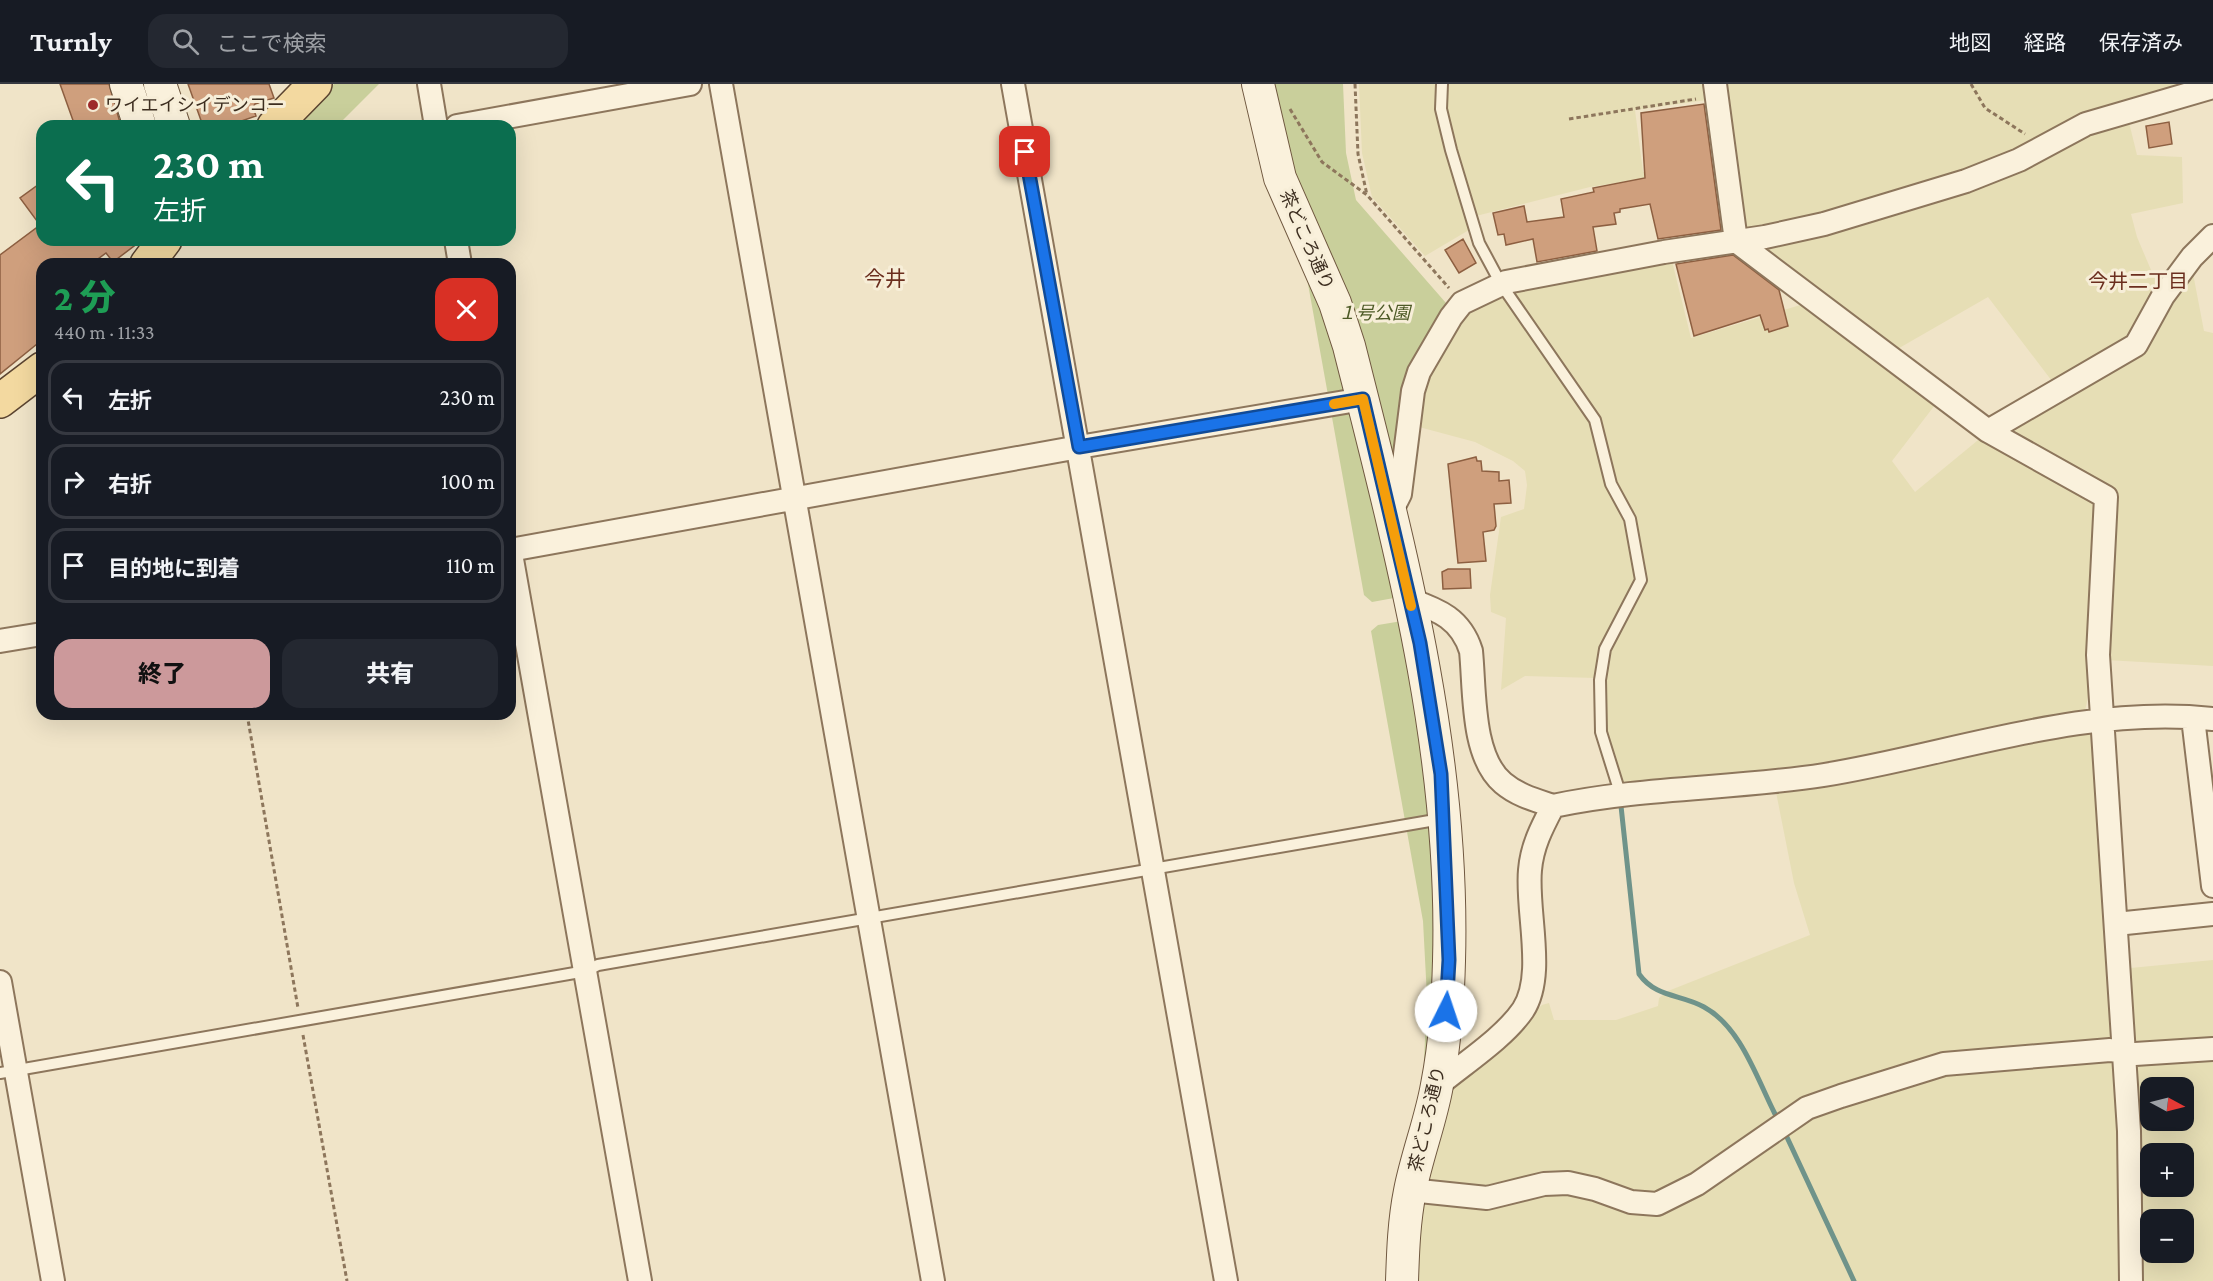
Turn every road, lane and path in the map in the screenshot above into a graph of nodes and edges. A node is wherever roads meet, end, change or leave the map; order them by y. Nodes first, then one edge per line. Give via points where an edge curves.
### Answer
1 (126, 84) edge
2 (160, 84) edge
3 (429, 84) edge
4 (690, 84) edge
5 (721, 84) edge
6 (1013, 84) edge
7 (1355, 84) edge
8 (1442, 84) edge
9 (1971, 84) edge
10 (1258, 85) edge
11 (2213, 87) edge
12 (1715, 90) edge
13 (1569, 119) dead end
14 (138, 120) edge
15 (172, 120) edge
16 (435, 120) edge
17 (490, 120) edge
18 (2038, 149) junction
19 (1367, 195) junction
20 (2213, 236) edge
21 (1736, 241) junction
22 (1501, 284) junction
23 (1462, 303) junction
24 (36, 374) edge
25 (1363, 399) junction
26 (0, 401) edge
27 (1988, 431) junction
28 (1079, 447) junction
29 (795, 499) junction
30 (1390, 514) junction
31 (516, 548) edge
32 (516, 582) edge
33 (1410, 600) junction
34 (36, 634) edge
35 (0, 641) edge
36 (2102, 719) junction
37 (2203, 719) edge
38 (248, 720) edge
39 (1621, 796) junction
40 (1553, 806) junction
41 (1445, 819) junction
42 (1153, 868) junction
43 (2213, 886) edge
44 (2213, 914) edge
45 (869, 919) junction
46 (2116, 924) junction
47 (586, 971) junction
48 (0, 982) edge
49 (301, 1021) junction
50 (2213, 1049) edge
51 (2124, 1052) junction
52 (8, 1071) edge
53 (1437, 1086) junction
54 (1410, 1190) junction
55 (53, 1281) edge
56 (347, 1281) edge
57 (640, 1281) edge
58 (933, 1281) edge
59 (1226, 1281) edge
60 (1402, 1281) edge
61 (2132, 1281) edge

1 - 14 street
2 - 15 street
3 - 16 street
4 - 17 street
5 - 29 street
6 - 28 street
7 - 19 path via 1358,154
8 - 22 lane via 1441,109 1451,150 1479,243
9 - 18 path via 1985,108 2017,128
10 - 19 path via 1295,114 1322,162
10 - 25 street, 茶どころ通り via 1280,178 1341,319
11 - 18 street via 2095,121
12 - 13 path
12 - 21 street
18 - 21 street via 1966,181 1824,224
19 - 23 path
20 - 27 street via 2192,256 2163,296 2136,345
21 - 22 street
21 - 27 street
22 - 23 street
22 - 39 lane via 1595,420 1611,484 1630,519 1641,580 1605,649 1600,680 1601,732
23 - 30 street via 1419,372 1413,391 1400,494
24 - 26 main road
25 - 28 street
25 - 30 street, 茶どころ通り
27 - 36 street via 2106,497 2098,630
28 - 29 street
28 - 42 street
29 - 31 street
29 - 45 street
30 - 33 street, 茶どころ通り
32 - 47 street
33 - 40 street via 1438,609 1467,638 1480,742 1489,767 1517,793
33 - 41 street, 茶どころ通り via 1425,666
34 - 35 street
36 - 37 street
36 - 39 street via 1823,775
36 - 46 street
37 - 43 street
38 - 49 path
39 - 40 street
40 - 53 street via 1534,843 1530,871 1533,966 1529,999 1510,1025
41 - 42 lane
41 - 53 street, 茶どころ通り via 1449,960
42 - 45 lane
42 - 59 street
44 - 46 street
45 - 47 lane via 598,965
45 - 58 street
46 - 51 street
47 - 49 lane
47 - 57 street
48 - 52 street
49 - 52 lane
49 - 56 path
50 - 51 street
51 - 54 street via 1944,1064 1841,1096 1807,1108 1697,1184 1657,1204 1631,1202 1568,1183 1544,1184 1487,1198
51 - 61 street
52 - 55 street
53 - 54 street, 茶どころ通り
54 - 60 street, 茶どころ通り

